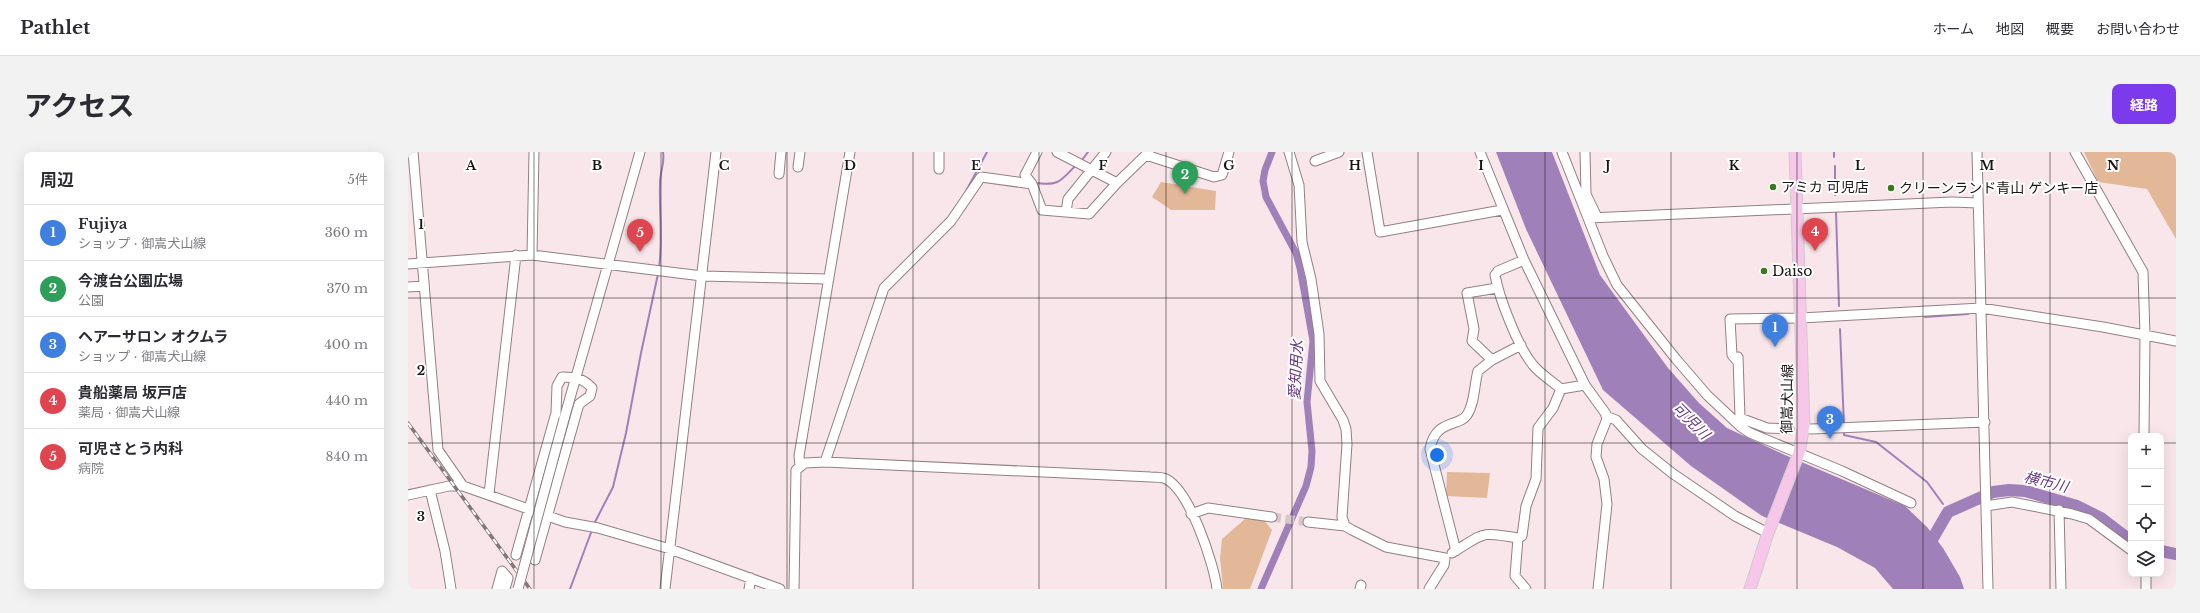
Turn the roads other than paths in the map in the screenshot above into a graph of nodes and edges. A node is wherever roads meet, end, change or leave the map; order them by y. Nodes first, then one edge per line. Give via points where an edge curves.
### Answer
1 (412, 152) edge
2 (534, 152) edge
3 (640, 152) edge
4 (716, 152) edge
5 (781, 152) edge
6 (800, 152) edge
7 (850, 152) edge
8 (939, 152) edge
9 (1037, 152) edge
10 (1106, 152) edge
11 (1229, 152) edge
12 (1288, 152) edge
13 (1339, 152) edge
14 (1367, 152) edge
15 (1480, 152) edge
16 (1562, 152) edge
17 (1584, 152) edge
18 (1795, 152) edge
19 (1977, 152) edge
20 (2075, 152) edge
21 (1062, 153) edge
22 (1147, 154) edge
23 (1315, 161) dead end
24 (798, 167) dead end
25 (939, 169) dead end
26 (1092, 170) junction
27 (779, 174) dead end
28 (1117, 183) junction
29 (1032, 184) junction
30 (412, 200) edge
31 (1978, 203) junction
32 (1796, 209) junction
33 (1502, 210) junction
34 (1066, 212) junction
35 (1593, 218) junction
36 (516, 255) junction
37 (532, 255) junction
38 (1524, 260) junction
39 (421, 263) junction
40 (408, 264) edge
41 (607, 264) junction
42 (702, 276) junction
43 (828, 279) junction
44 (424, 286) junction
45 (408, 288) edge
46 (1497, 288) junction
47 (1981, 308) junction
48 (1801, 318) junction
49 (1737, 328) dead end
50 (2145, 335) junction
51 (2176, 341) edge
52 (1521, 345) junction
53 (1492, 360) junction
54 (1738, 362) junction
55 (576, 378) junction
56 (1585, 385) junction
57 (1561, 389) junction
58 (1606, 416) junction
59 (1746, 420) junction
60 (1985, 422) junction
61 (1811, 428) dead end
62 (1789, 429) dead end
63 (1747, 430) junction
64 (2144, 433) edge
65 (1798, 453) junction
66 (825, 462) junction
67 (800, 466) junction
68 (463, 486) junction
69 (430, 490) junction
70 (489, 494) junction
71 (408, 495) edge
72 (1911, 503) dead end
73 (1986, 506) junction
74 (528, 510) junction
75 (2059, 510) junction
76 (1192, 514) junction
77 (547, 516) junction
78 (1272, 517) tunnel mouth
79 (1308, 522) tunnel mouth
80 (1345, 526) junction
81 (1768, 533) junction
82 (1518, 538) junction
83 (2128, 548) edge
84 (670, 549) junction
85 (1456, 551) junction
86 (516, 555) dead end
87 (1445, 558) junction
88 (535, 560) dead end
89 (2146, 577) edge
90 (751, 578) junction
91 (451, 589) edge
92 (497, 589) edge
93 (505, 589) edge
94 (518, 589) edge
95 (665, 589) edge
96 (749, 589) edge
97 (780, 589) edge
98 (794, 589) edge
99 (1217, 589) edge
100 (1429, 589) edge
101 (1526, 589) edge
102 (1598, 589) edge
103 (1750, 589) edge
104 (1988, 589) edge
105 (2061, 589) edge
106 (2146, 589) edge

1 - 30 street
2 - 37 street
3 - 41 street
4 - 42 street
5 - 27 street
6 - 24 street
7 - 43 street
8 - 25 street
9 - 29 street via 1024,175
10 - 26 street
11 - 22 street via 1222,175 1218,177
12 - 80 street via 1299,185 1302,242 1311,279 1319,334 1320,381 1346,429 1342,518
13 - 23 street
14 - 33 street via 1380,232
15 - 33 street
16 - 35 street
17 - 35 street via 1586,194
18 - 32 main road, 御嵩犬山線
19 - 31 street
20 - 50 street via 2143,272
21 - 26 street
22 - 28 street
26 - 28 street
26 - 34 street via 1068,199
28 - 34 street via 1089,214
29 - 34 street via 1042,210
29 - 66 street via 981,177 951,221 884,288
30 - 39 street
31 - 32 street
31 - 47 street
32 - 35 street
32 - 48 main road, 御嵩犬山線
33 - 38 street
35 - 63 street via 1603,256 1617,285 1707,395
36 - 37 street
36 - 39 street
36 - 70 street
37 - 41 street
38 - 46 street via 1498,271 1495,275
38 - 56 street
39 - 40 street
39 - 44 street
41 - 42 street
41 - 55 street
42 - 43 street
42 - 84 street
43 - 67 street via 799,456
44 - 45 street
44 - 68 street via 438,450
46 - 52 street
46 - 53 street via 1466,293 1474,329 1472,341
47 - 48 street
47 - 50 street
47 - 60 street
48 - 54 street via 1730,319 1732,355
48 - 65 main road, 御嵩犬山線 via 1804,425
49 - 54 street
50 - 51 street
50 - 64 street
52 - 53 street
52 - 57 street via 1533,365
53 - 85 street via 1478,371 1472,404 1465,418 1448,424 1432,440 1430,449
54 - 59 street via 1740,418
55 - 74 street via 562,377 556,386 556,413
55 - 77 street via 592,388 590,396 579,404
55 - 94 street, bridge
56 - 57 street
56 - 58 street
57 - 82 street via 1553,408 1538,428 1536,479 1526,506 1523,533
58 - 81 street via 1616,420 1642,449 1678,478 1735,516
58 - 102 street via 1597,444 1596,457 1604,480 1607,504
59 - 62 street via 1767,428
59 - 63 street
60 - 61 street
60 - 73 street
63 - 65 street
65 - 72 street via 1880,487
65 - 81 main road, 御嵩犬山線
66 - 67 street via 806,463
66 - 76 street via 1151,476 1166,479 1178,490
67 - 98 street via 794,478
68 - 69 street
68 - 70 street
69 - 71 street
69 - 91 street via 445,551
70 - 74 street
73 - 75 street via 2012,502
73 - 104 street
74 - 77 street
74 - 86 street
75 - 83 street via 2089,519
75 - 105 street
76 - 78 street via 1208,508
76 - 99 street via 1209,551
77 - 84 street
77 - 88 street
79 - 80 street
80 - 87 street via 1386,547
81 - 103 main road, 御嵩犬山線
82 - 85 street via 1487,533
82 - 101 street via 1515,576
84 - 90 street
84 - 95 street
85 - 87 street
87 - 100 street via 1444,565
89 - 106 street
90 - 96 street
90 - 97 street
92 - 93 street via 502,571 508,578

